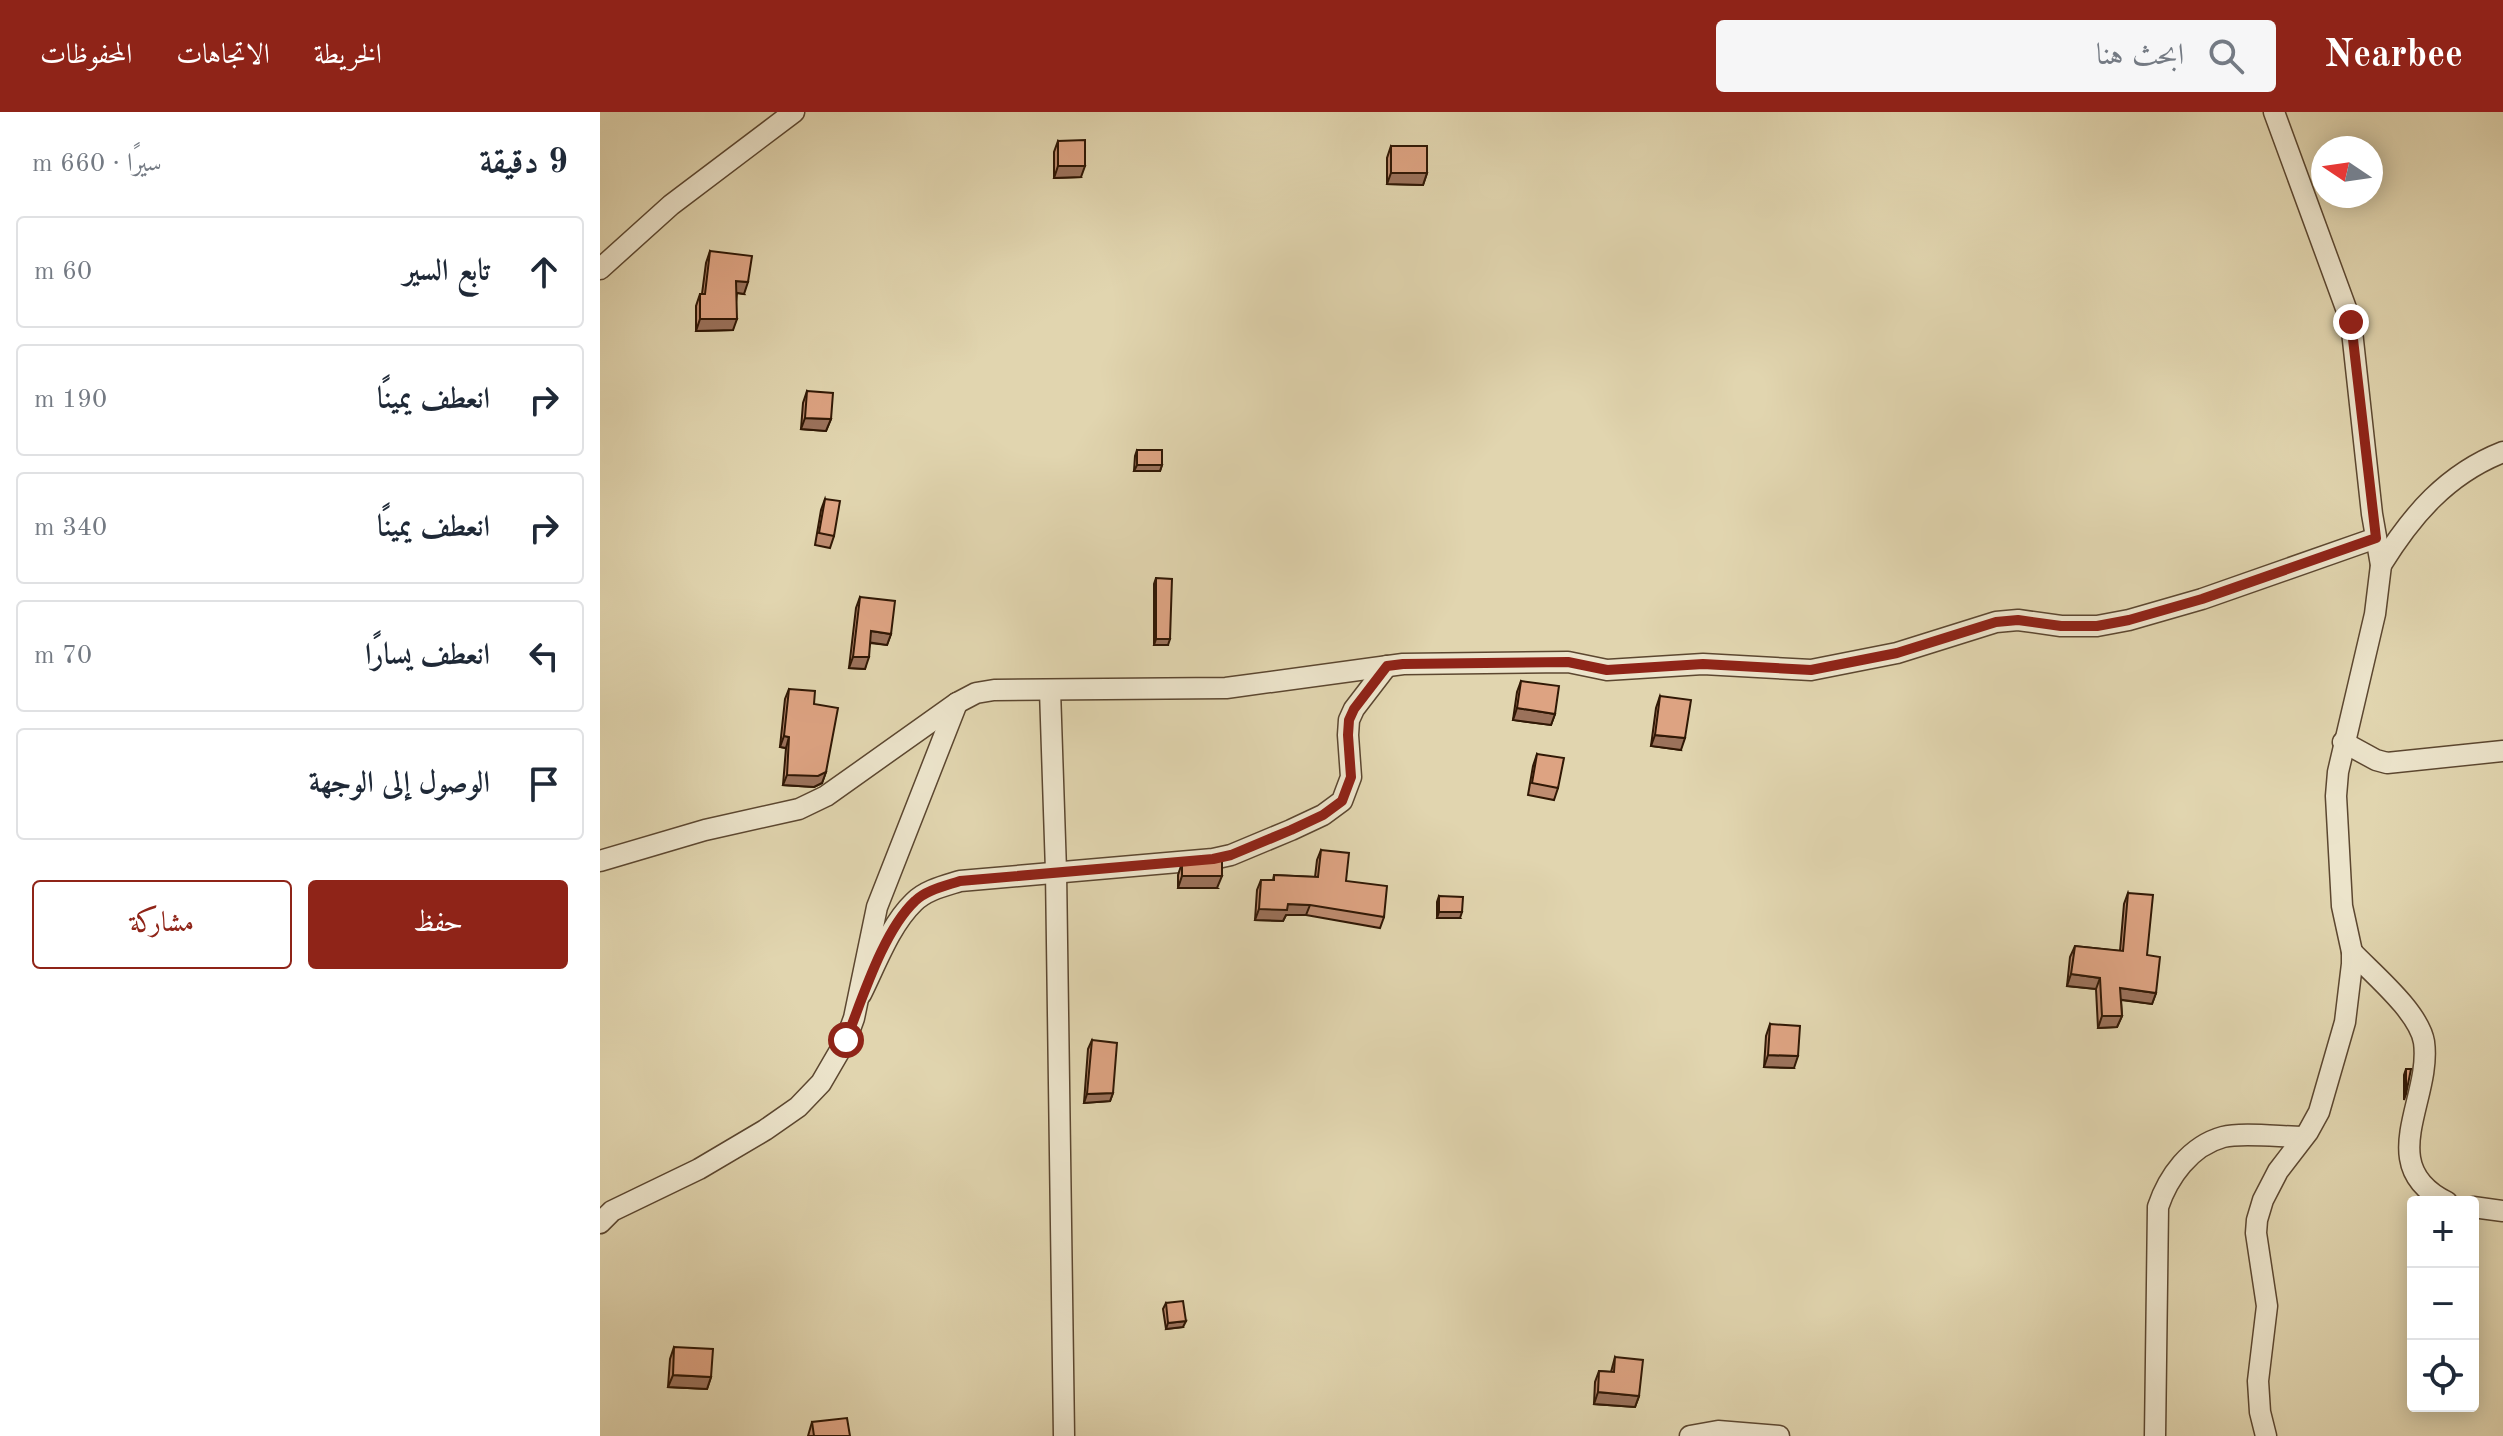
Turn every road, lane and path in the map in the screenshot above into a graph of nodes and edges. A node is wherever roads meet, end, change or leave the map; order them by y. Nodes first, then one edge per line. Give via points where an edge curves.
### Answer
1 (794, 112) edge
2 (2274, 112) edge
3 (600, 269) edge
4 (2503, 452) edge
5 (2376, 538) junction
6 (2381, 565) junction
7 (1387, 666) junction
8 (1050, 690) junction
9 (957, 703) junction
10 (2343, 742) junction
11 (2503, 751) edge
12 (600, 861) edge
13 (1056, 871) junction
14 (2352, 952) junction
15 (861, 994) junction
16 (2303, 1137) junction
17 (2434, 1196) edge
18 (2479, 1208) edge
19 (2503, 1211) edge
20 (600, 1223) edge
21 (1064, 1436) edge
22 (1690, 1436) edge
23 (1779, 1436) edge
24 (2155, 1436) edge
25 (2266, 1436) edge

1 - 3 street via 671,205
2 - 5 street via 2351,322
4 - 6 street via 2446,484 2403,530
5 - 6 street
5 - 7 street via 2129,620 2097,626 1996,622 1897,653 1811,670 1703,664 1607,670 1568,662
6 - 10 street
7 - 8 street via 1226,688
7 - 13 street via 1354,709 1348,735 1351,777 1342,801 1323,815 1213,859
8 - 9 street via 994,690
8 - 13 street
9 - 12 street via 826,796 799,809
9 - 15 street via 877,907
10 - 11 street via 2387,763
10 - 14 street via 2336,796 2342,906
13 - 15 street via 960,881 916,900
13 - 21 street
14 - 16 street via 2345,1022 2333,1071 2319,1112
14 - 17 street via 2419,1026 2423,1068 2409,1149 2412,1172
15 - 20 street via 834,1062 798,1107 699,1169 612,1211
16 - 24 street via 2225,1136 2202,1145 2165,1186 2158,1207
16 - 25 street via 2278,1171 2257,1220 2267,1306 2258,1381
18 - 19 street
22 - 23 street via 1718,1431

